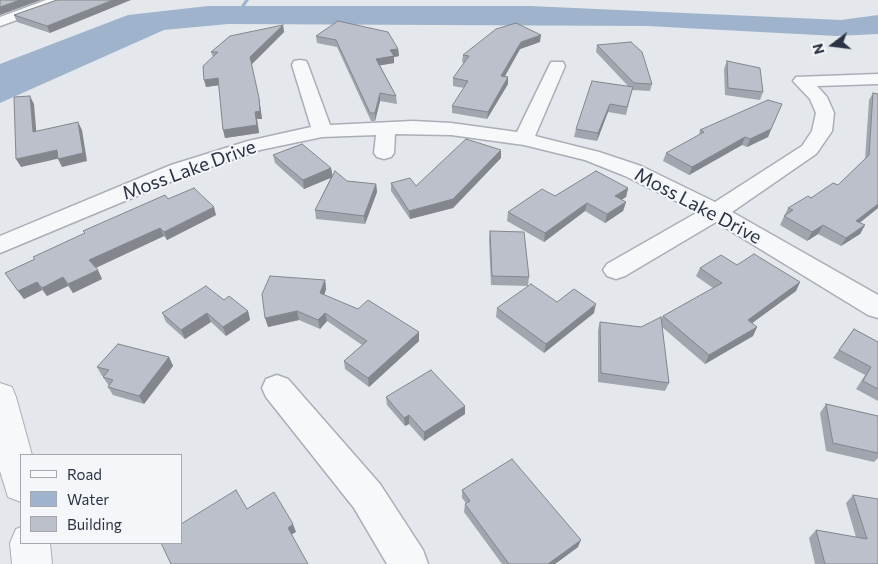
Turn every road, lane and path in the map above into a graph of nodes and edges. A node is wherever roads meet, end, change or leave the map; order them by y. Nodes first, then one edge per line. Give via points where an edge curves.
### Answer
1 (59, 0) edge
2 (0, 22) edge
3 (300, 65) dead end
4 (557, 66) dead end
5 (878, 79) edge
6 (386, 128) junction
7 (322, 131) junction
8 (524, 139) junction
9 (384, 154) dead end
10 (716, 212) junction
11 (0, 245) edge
12 (616, 270) dead end
13 (878, 308) edge
14 (277, 388) dead end
15 (0, 397) edge
16 (20, 480) edge
17 (30, 544) edge
18 (32, 564) edge
19 (409, 564) edge

1 - 2 street
3 - 7 street
4 - 8 street
5 - 10 street via 802,81 818,97 825,113 816,142 799,158
6 - 7 street, Moss Lake Drive
6 - 8 street, Moss Lake Drive via 451,129
6 - 9 street
7 - 11 street, Moss Lake Drive via 221,155
8 - 10 street, Moss Lake Drive via 592,156 633,171
10 - 12 street
10 - 13 street, Moss Lake Drive
14 - 19 street via 367,496
15 - 16 street
17 - 18 street

